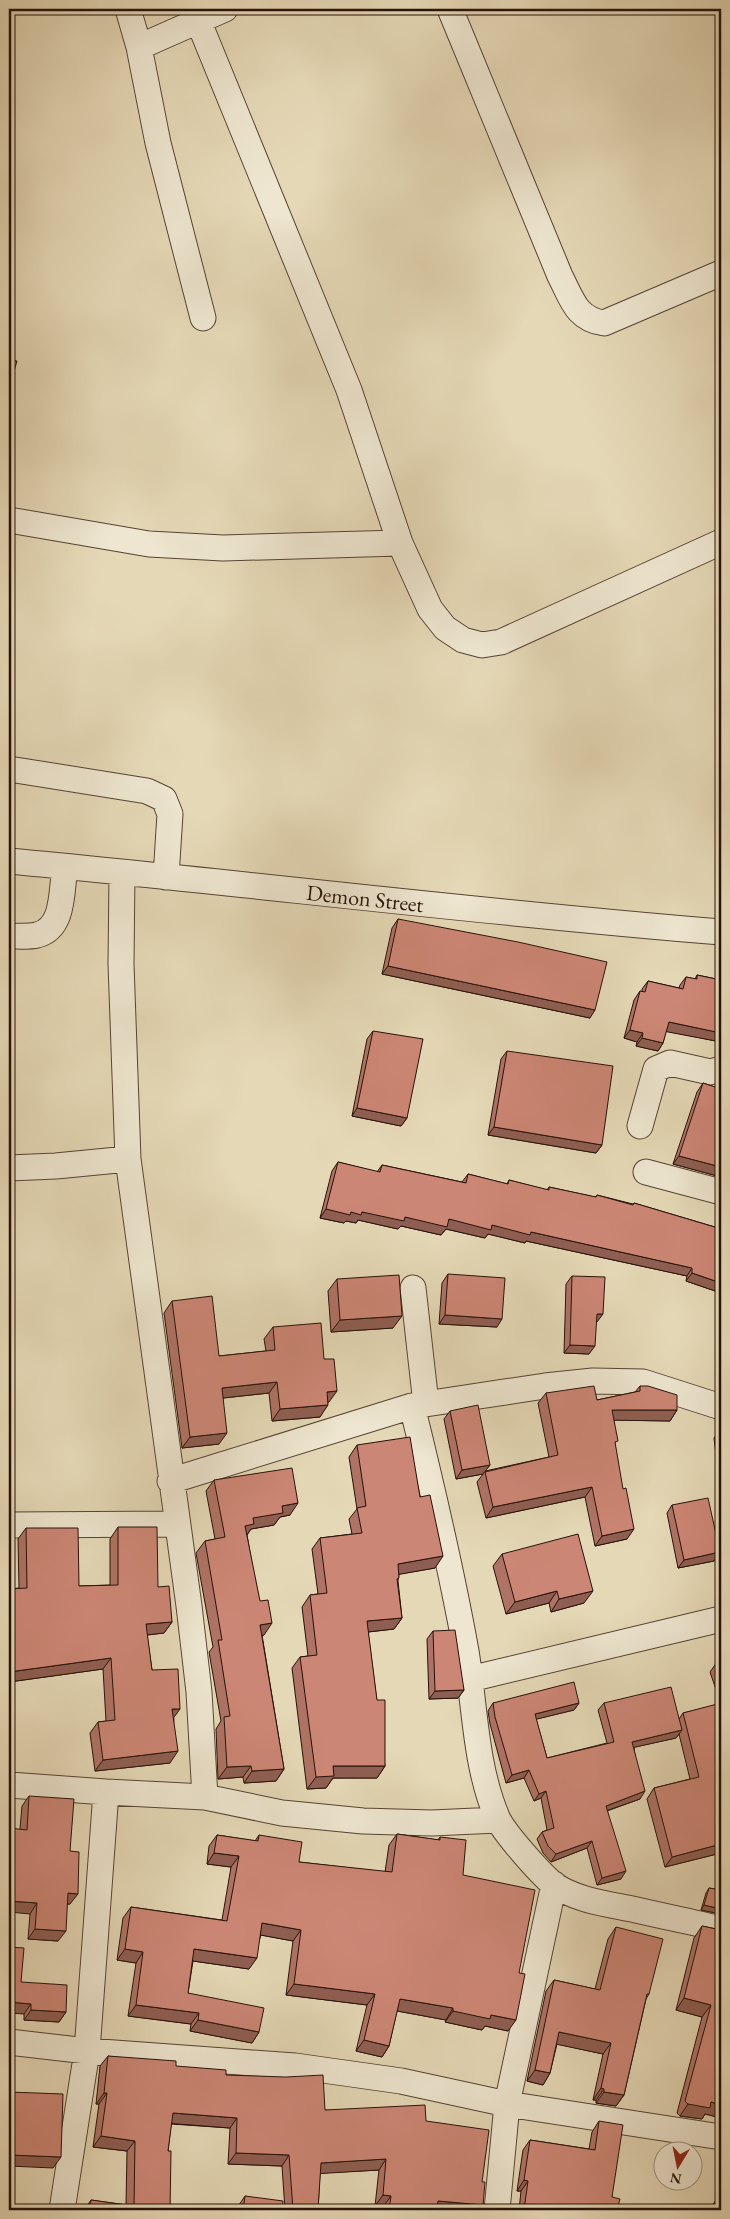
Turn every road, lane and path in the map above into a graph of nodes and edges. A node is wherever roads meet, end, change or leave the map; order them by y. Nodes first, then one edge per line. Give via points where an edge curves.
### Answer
1 (128, 9) edge
2 (225, 9) edge
3 (450, 9) edge
4 (198, 20) junction
5 (139, 47) junction
6 (721, 273) edge
7 (203, 318) dead end
8 (9, 520) edge
9 (721, 542) edge
10 (400, 543) junction
11 (9, 768) edge
12 (9, 862) edge
13 (64, 866) junction
14 (122, 872) junction
15 (166, 877) junction
16 (721, 932) edge
17 (9, 936) edge
18 (721, 1069) edge
19 (640, 1126) dead end
20 (128, 1159) junction
21 (9, 1168) edge
22 (646, 1172) dead end
23 (721, 1192) edge
24 (413, 1288) dead end
25 (419, 1405) junction
26 (721, 1407) edge
27 (170, 1481) junction
28 (177, 1524) junction
29 (9, 1525) edge
30 (721, 1619) edge
31 (470, 1678) junction
32 (9, 1785) edge
33 (106, 1792) junction
34 (205, 1797) junction
35 (498, 1820) junction
36 (554, 1884) junction
37 (721, 1929) edge
38 (9, 2042) edge
39 (87, 2051) junction
40 (507, 2104) junction
41 (721, 2137) edge
42 (62, 2210) edge
43 (497, 2210) edge

1 - 5 street
2 - 4 street
3 - 6 street via 560,276 578,310 590,321 604,323
4 - 5 street
4 - 10 street via 350,390
5 - 7 street via 158,143
8 - 10 street via 149,544 232,548
9 - 10 street via 537,627 501,642 482,645 463,640 445,628 430,609
11 - 15 street via 147,791 164,799 170,814
12 - 13 street, Demon Street
13 - 14 street, Demon Street
13 - 17 street via 57,920 50,930 36,935
14 - 15 street, Demon Street
14 - 20 street via 121,964
15 - 16 street, Demon Street
18 - 19 street via 710,1072 670,1063 656,1069
20 - 21 street
20 - 27 street
22 - 23 street
24 - 25 street
25 - 26 street via 593,1381 643,1382
25 - 27 street
25 - 31 street
27 - 28 street
28 - 29 street
28 - 34 street via 199,1692
30 - 31 street
31 - 35 street via 479,1753
32 - 33 street
33 - 34 street
33 - 39 street
34 - 35 street via 282,1812 363,1820 432,1823
35 - 36 street via 533,1864
36 - 37 street via 599,1902
36 - 40 street
38 - 39 street
39 - 40 street via 295,2066 401,2081
39 - 42 street
40 - 41 street
40 - 43 street

